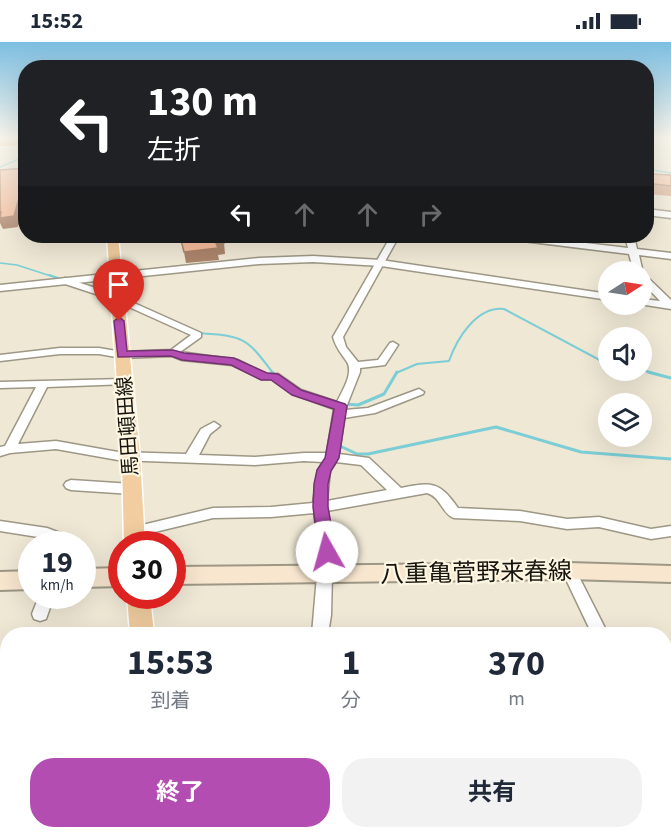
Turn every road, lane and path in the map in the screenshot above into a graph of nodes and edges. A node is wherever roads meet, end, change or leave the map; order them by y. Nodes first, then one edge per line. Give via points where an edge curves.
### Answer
1 (654, 214) edge
2 (671, 215) edge
3 (113, 243) edge
4 (391, 243) edge
5 (566, 243) edge
6 (631, 243) edge
7 (633, 251) junction
8 (671, 256) edge
9 (636, 261) edge
10 (381, 263) junction
11 (116, 277) junction
12 (65, 281) junction
13 (652, 286) edge
14 (0, 288) edge
15 (598, 295) edge
16 (117, 301) junction
17 (652, 303) edge
18 (671, 306) edge
19 (393, 345) dead end
20 (173, 353) junction
21 (122, 355) junction
22 (0, 358) edge
23 (354, 366) junction
24 (124, 382) junction
25 (43, 384) junction
26 (0, 386) edge
27 (419, 392) dead end
28 (341, 407) junction
29 (214, 426) dead end
30 (301, 448) dead end
31 (5, 450) edge
32 (131, 457) junction
33 (332, 458) junction
34 (190, 459) junction
35 (286, 459) junction
36 (71, 485) dead end
37 (132, 489) junction
38 (397, 492) junction
39 (320, 507) junction
40 (0, 526) edge
41 (29, 531) edge
42 (135, 531) edge
43 (157, 531) edge
44 (671, 531) edge
45 (569, 571) junction
46 (327, 573) junction
47 (671, 574) edge
48 (186, 576) edge
49 (18, 578) edge
50 (0, 582) edge
51 (42, 609) edge
52 (140, 609) edge
53 (40, 614) dead end
54 (141, 627) edge
55 (321, 627) edge
56 (597, 627) edge

1 - 2 street
3 - 11 main road, 馬田頓田線
4 - 10 street
5 - 7 street
6 - 7 street
7 - 8 street
7 - 9 street
10 - 11 street via 284,260
10 - 15 street
10 - 23 street via 338,337
11 - 12 street
11 - 16 main road, 馬田頓田線
12 - 14 street
12 - 16 street
13 - 18 street
16 - 20 street via 198,335
16 - 21 main road, 馬田頓田線
17 - 18 street
19 - 23 street via 381,363
20 - 21 street
20 - 28 street via 234,362 265,377 274,376 297,392
21 - 22 street via 60,351
21 - 24 main road, 馬田頓田線
23 - 28 street
24 - 25 street
24 - 32 main road, 馬田頓田線
25 - 26 street
25 - 31 street
27 - 28 street via 355,415
28 - 33 street
29 - 34 street via 201,437
30 - 35 street via 289,453
31 - 32 street via 56,445
32 - 34 street
32 - 37 main road, 馬田頓田線
33 - 35 street
33 - 38 street via 365,461
33 - 39 street via 324,470
34 - 35 street
36 - 37 street
37 - 42 main road, 馬田頓田線
38 - 39 street
38 - 44 street via 436,489 454,513 520,516 567,524 599,522 651,534
39 - 43 street via 213,513
39 - 46 street
40 - 41 street
45 - 46 main road, 八重亀菅野来春線
45 - 47 main road, 八重亀菅野来春線
45 - 56 street
46 - 48 main road, 八重亀菅野来春線
46 - 55 street
49 - 50 main road
51 - 53 street
52 - 54 main road

